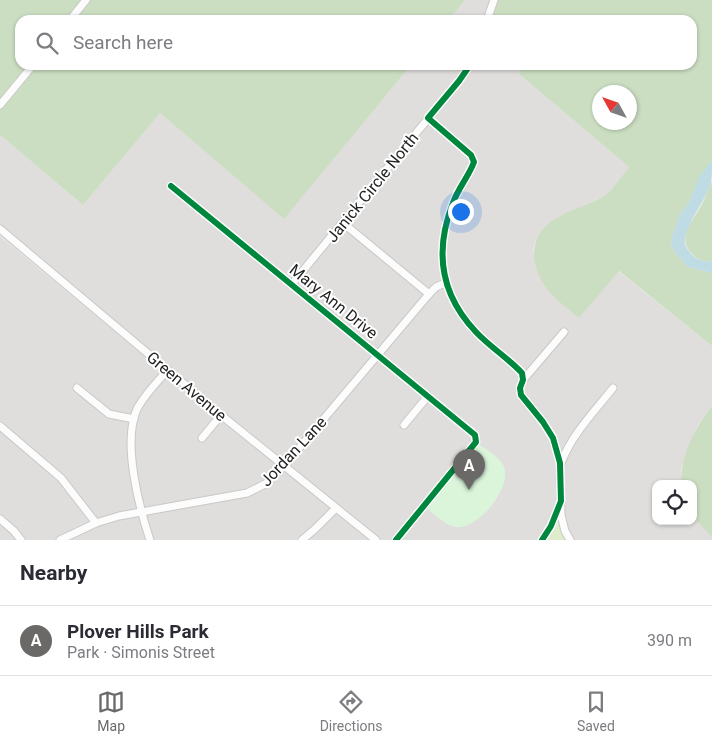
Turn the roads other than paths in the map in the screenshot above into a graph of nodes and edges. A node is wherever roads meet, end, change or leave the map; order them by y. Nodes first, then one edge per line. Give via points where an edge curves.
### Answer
1 (86, 0) edge
2 (494, 0) edge
3 (74, 15) edge
4 (489, 15) edge
5 (29, 70) edge
6 (467, 70) edge
7 (0, 105) edge
8 (428, 118) junction
9 (171, 186) dead end
10 (343, 223) junction
11 (0, 230) edge
12 (292, 284) junction
13 (446, 284) junction
14 (428, 294) junction
15 (564, 332) dead end
16 (377, 354) junction
17 (168, 370) junction
18 (523, 380) junction
19 (77, 388) dead end
20 (613, 388) dead end
21 (428, 396) junction
22 (221, 415) junction
23 (134, 419) junction
24 (404, 425) dead end
25 (0, 426) edge
26 (202, 438) dead end
27 (560, 463) junction
28 (284, 466) junction
29 (561, 501) junction
30 (336, 508) junction
31 (141, 512) junction
32 (0, 519) edge
33 (96, 523) junction
34 (21, 540) edge
35 (60, 540) edge
36 (150, 540) edge
37 (302, 540) edge
38 (376, 540) edge
39 (396, 540) edge
40 (542, 540) edge
41 (570, 540) edge

1 - 3 street
2 - 4 street
5 - 7 street
6 - 8 street, Janick Circle North
8 - 10 street, Janick Circle North
8 - 13 street via 471,155 474,162 446,223 443,243
9 - 12 street, Mary Ann Drive
10 - 12 street, Janick Circle North
10 - 14 street
11 - 17 street, Green Avenue
12 - 16 street, Mary Ann Drive
13 - 14 street, Jordan Lane
13 - 18 street via 466,320 522,373
14 - 16 street, Jordan Lane
15 - 18 street
16 - 21 street, Mary Ann Drive
16 - 28 street, Jordan Lane
17 - 22 street, Green Avenue
17 - 23 street via 146,395
18 - 27 street via 521,395 543,422
19 - 23 street via 109,414
20 - 27 street via 573,437
21 - 24 street
21 - 39 street, Mary Ann Drive via 472,432 476,442
22 - 26 street
22 - 28 street, Green Avenue
23 - 31 street via 132,455
25 - 33 street via 60,478
27 - 29 street
28 - 30 street, Green Avenue
28 - 31 street, Jordan Lane via 253,491
29 - 40 street
29 - 41 street via 561,515
30 - 37 street
30 - 38 street, Green Avenue
31 - 33 street, Jordan Lane
31 - 36 street
32 - 34 street
33 - 35 street, Jordan Lane

